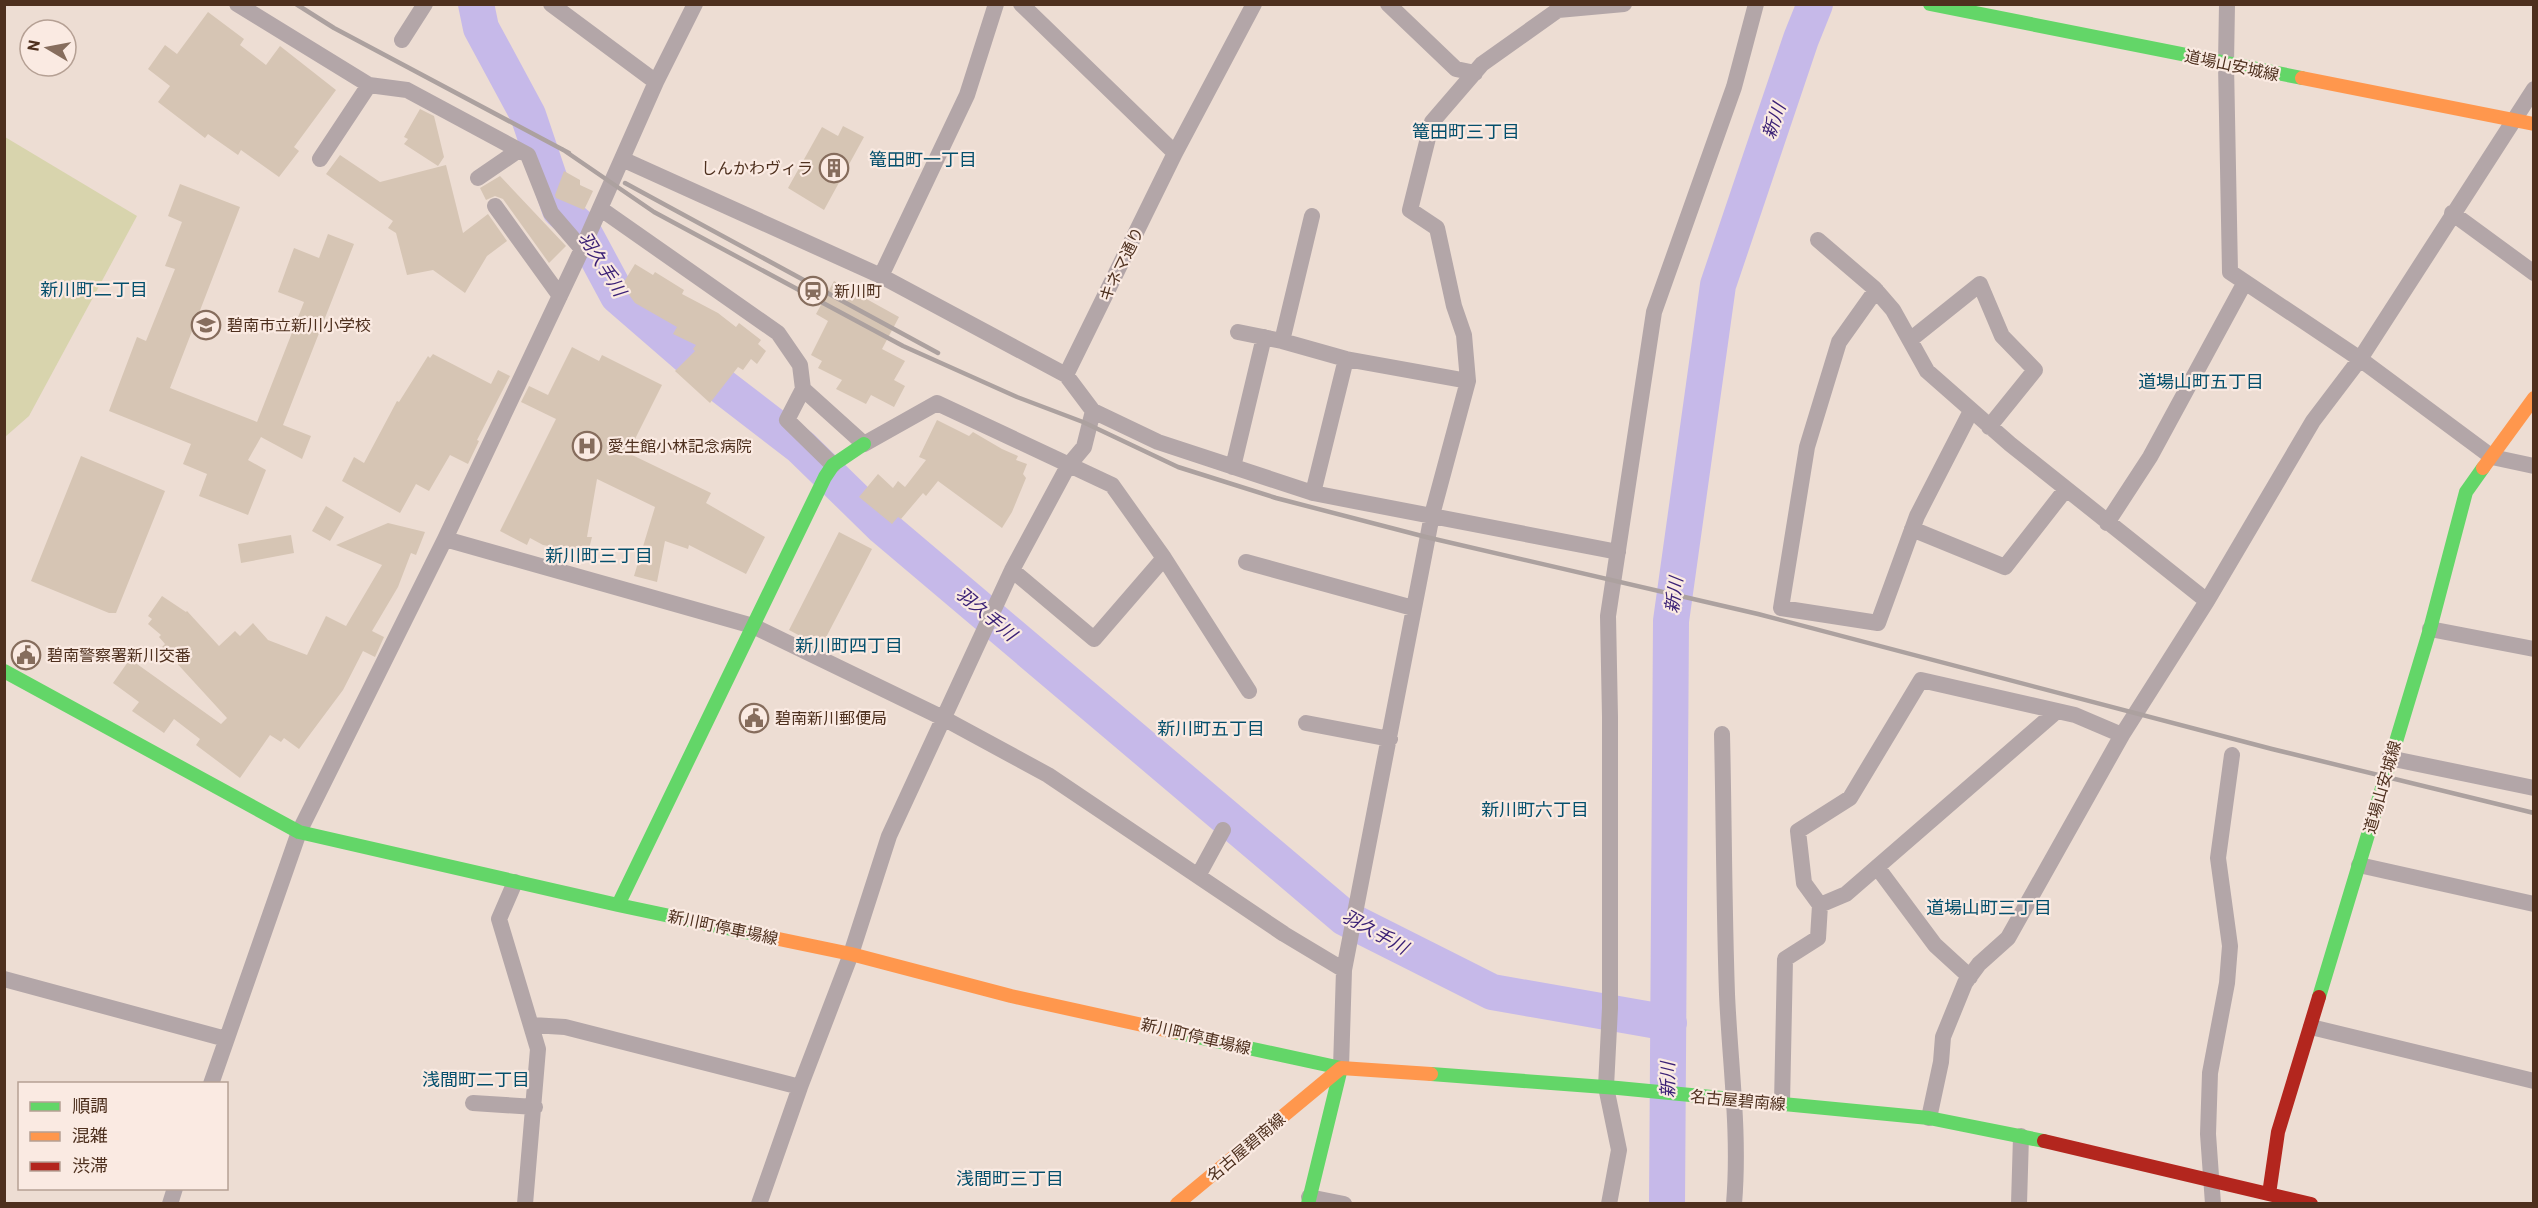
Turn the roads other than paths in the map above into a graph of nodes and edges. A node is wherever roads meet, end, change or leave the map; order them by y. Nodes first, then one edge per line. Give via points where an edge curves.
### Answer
1 (237, 4) edge
2 (425, 4) edge
3 (551, 4) edge
4 (695, 4) edge
5 (996, 4) edge
6 (1022, 4) edge
7 (1254, 4) edge
8 (1388, 4) edge
9 (1624, 4) edge
10 (1756, 4) edge
11 (1930, 4) edge
12 (2227, 4) edge
13 (402, 40) dead end
14 (2226, 64) junction
15 (1475, 73) junction
16 (656, 82) junction
17 (369, 86) junction
18 (2534, 89) edge
19 (2513, 120) junction
20 (2534, 124) edge
21 (519, 150) junction
22 (1175, 153) junction
23 (320, 159) dead end
24 (622, 159) junction
25 (478, 178) dead end
26 (495, 206) dead end
27 (601, 209) junction
28 (2452, 213) junction
29 (1312, 216) dead end
30 (1818, 240) dead end
31 (582, 249) junction
32 (2534, 273) edge
33 (881, 276) junction
34 (2245, 282) junction
35 (1876, 290) junction
36 (560, 296) junction
37 (1238, 332) dead end
38 (1264, 337) junction
39 (1910, 340) junction
40 (1282, 341) junction
41 (1346, 359) junction
42 (2360, 359) junction
43 (1066, 375) junction
44 (1468, 381) junction
45 (803, 389) junction
46 (2534, 398) edge
47 (1093, 411) junction
48 (1971, 411) junction
49 (1989, 426) junction
50 (864, 444) junction
51 (2492, 457) junction
52 (833, 465) junction
53 (1068, 465) junction
54 (2534, 466) edge
55 (1233, 468) junction
56 (2066, 489) junction
57 (1313, 493) junction
58 (1432, 515) junction
59 (2108, 523) junction
60 (1912, 529) junction
61 (444, 539) junction
62 (1618, 552) junction
63 (1164, 558) junction
64 (1246, 562) dead end
65 (1012, 570) junction
66 (2207, 601) junction
67 (1413, 608) junction
68 (753, 626) junction
69 (2430, 629) junction
70 (2534, 649) edge
71 (4, 671) edge
72 (1250, 691) dead end
73 (2057, 711) junction
74 (943, 718) junction
75 (1306, 723) dead end
76 (1722, 734) dead end
77 (2122, 735) junction
78 (1390, 739) junction
79 (2232, 755) dead end
80 (2389, 758) junction
81 (2534, 788) edge
82 (1223, 830) dead end
83 (299, 832) junction
84 (2359, 865) junction
85 (1877, 867) junction
86 (1198, 876) junction
87 (515, 882) junction
88 (2534, 904) edge
89 (618, 905) junction
90 (1820, 905) junction
91 (851, 954) junction
92 (1344, 970) junction
93 (1970, 977) junction
94 (4, 979) edge
95 (532, 1025) junction
96 (2311, 1027) junction
97 (226, 1039) junction
98 (1341, 1068) junction
99 (2534, 1081) edge
100 (211, 1082) edge
101 (800, 1087) junction
102 (1612, 1087) junction
103 (1729, 1100) junction
104 (473, 1103) dead end
105 (1782, 1104) junction
106 (535, 1107) junction
107 (1929, 1118) junction
108 (2021, 1136) junction
109 (2210, 1180) junction
110 (2269, 1198) edge
111 (1309, 1200) edge
112 (525, 1203) edge
113 (759, 1203) edge
114 (1177, 1203) edge
115 (1344, 1203) edge
116 (1609, 1203) edge
117 (1734, 1203) edge
118 (2019, 1203) edge
119 (2213, 1203) edge
120 (2311, 1203) edge

1 - 17 street
2 - 13 street
3 - 16 street
4 - 16 street
5 - 33 street via 967,95
6 - 22 street
7 - 22 street, キネマ通り
8 - 15 street via 1456,69
9 - 15 street via 1558,10
10 - 62 street via 1734,87 1654,312
11 - 14 main road, 道場山安城線
12 - 14 street
14 - 19 main road, 道場山安城線
14 - 34 street via 2230,272
15 - 44 street via 1432,122 1410,210 1437,228 1464,335
16 - 24 street
17 - 21 street via 407,90
17 - 23 street
18 - 19 street
19 - 20 main road, 道場山安城線
19 - 28 street
21 - 25 street
21 - 31 street via 528,155 551,213
22 - 43 street, キネマ通り
24 - 27 street
24 - 33 street
26 - 36 street
27 - 31 street
27 - 45 street via 778,333 800,365
28 - 32 street
28 - 42 street
29 - 40 street
30 - 35 street
31 - 36 street
33 - 43 street
34 - 42 street
34 - 59 street via 2150,457
35 - 39 street
35 - 60 street via 1839,342 1807,447 1781,608 1878,623
36 - 61 street
37 - 38 street
38 - 40 street
38 - 55 street
39 - 48 street via 1926,371
39 - 49 street via 1980,284 2002,336 2035,370
40 - 41 street
41 - 44 street
41 - 57 street
42 - 51 street
42 - 66 street via 2313,421
43 - 47 street
44 - 58 street
45 - 50 street
45 - 52 street via 787,420
46 - 51 main road, 道場山安城線
47 - 53 street via 1084,447
47 - 55 street via 1158,442
48 - 49 street
48 - 60 street
49 - 56 street
50 - 52 main road
50 - 53 street via 937,403
51 - 54 street
51 - 69 main road, 道場山安城線 via 2466,492
52 - 68 main road
53 - 63 street via 1112,485
53 - 65 street
55 - 57 street
56 - 59 street
56 - 60 street via 2005,567
57 - 58 street
58 - 62 street
58 - 67 street
59 - 66 street
61 - 68 street
61 - 83 street
62 - 102 street via 1608,616
63 - 65 street via 1094,639
63 - 72 street
64 - 67 street
65 - 74 street
66 - 77 street
67 - 78 street
68 - 74 street
68 - 89 main road
69 - 70 street
69 - 80 main road, 道場山安城線
71 - 83 main road, 新川町停車場線
73 - 77 street
73 - 85 street
73 - 90 street via 1921,680 1850,798 1798,831 1803,883
74 - 86 street via 1048,775
74 - 91 street via 889,836
75 - 78 street
76 - 103 street
77 - 93 street via 2008,938
78 - 92 street
79 - 109 street via 2218,858 2230,946 2210,1073
80 - 81 street
80 - 84 main road, 道場山安城線
82 - 86 street
83 - 87 main road, 新川町停車場線
83 - 97 street
84 - 88 street
84 - 96 main road, 道場山安城線
85 - 90 street via 1846,894
85 - 93 street via 1935,945
86 - 92 street
87 - 89 main road, 新川町停車場線
87 - 95 street via 499,919
89 - 91 main road, 新川町停車場線
90 - 105 street via 1818,938 1785,959
91 - 98 main road, 新川町停車場線 via 1011,996
91 - 101 street
92 - 98 street
93 - 107 street via 1943,1037
94 - 97 street
95 - 101 street via 565,1027
95 - 106 street via 538,1049
96 - 99 street
96 - 110 main road, 道場山安城線 via 2278,1132
97 - 100 street
98 - 102 main road, 名古屋碧南線
98 - 111 main road
98 - 114 main road, 名古屋碧南線
101 - 113 street
102 - 103 main road, 名古屋碧南線
102 - 116 street via 1619,1149
103 - 105 main road, 名古屋碧南線
103 - 117 street via 1736,1176
104 - 106 street
105 - 107 main road, 名古屋碧南線
106 - 112 street
107 - 108 main road, 名古屋碧南線
108 - 109 main road, 名古屋碧南線
108 - 118 street
109 - 110 main road, 名古屋碧南線
109 - 119 street
110 - 120 main road, 名古屋碧南線
111 - 115 street

